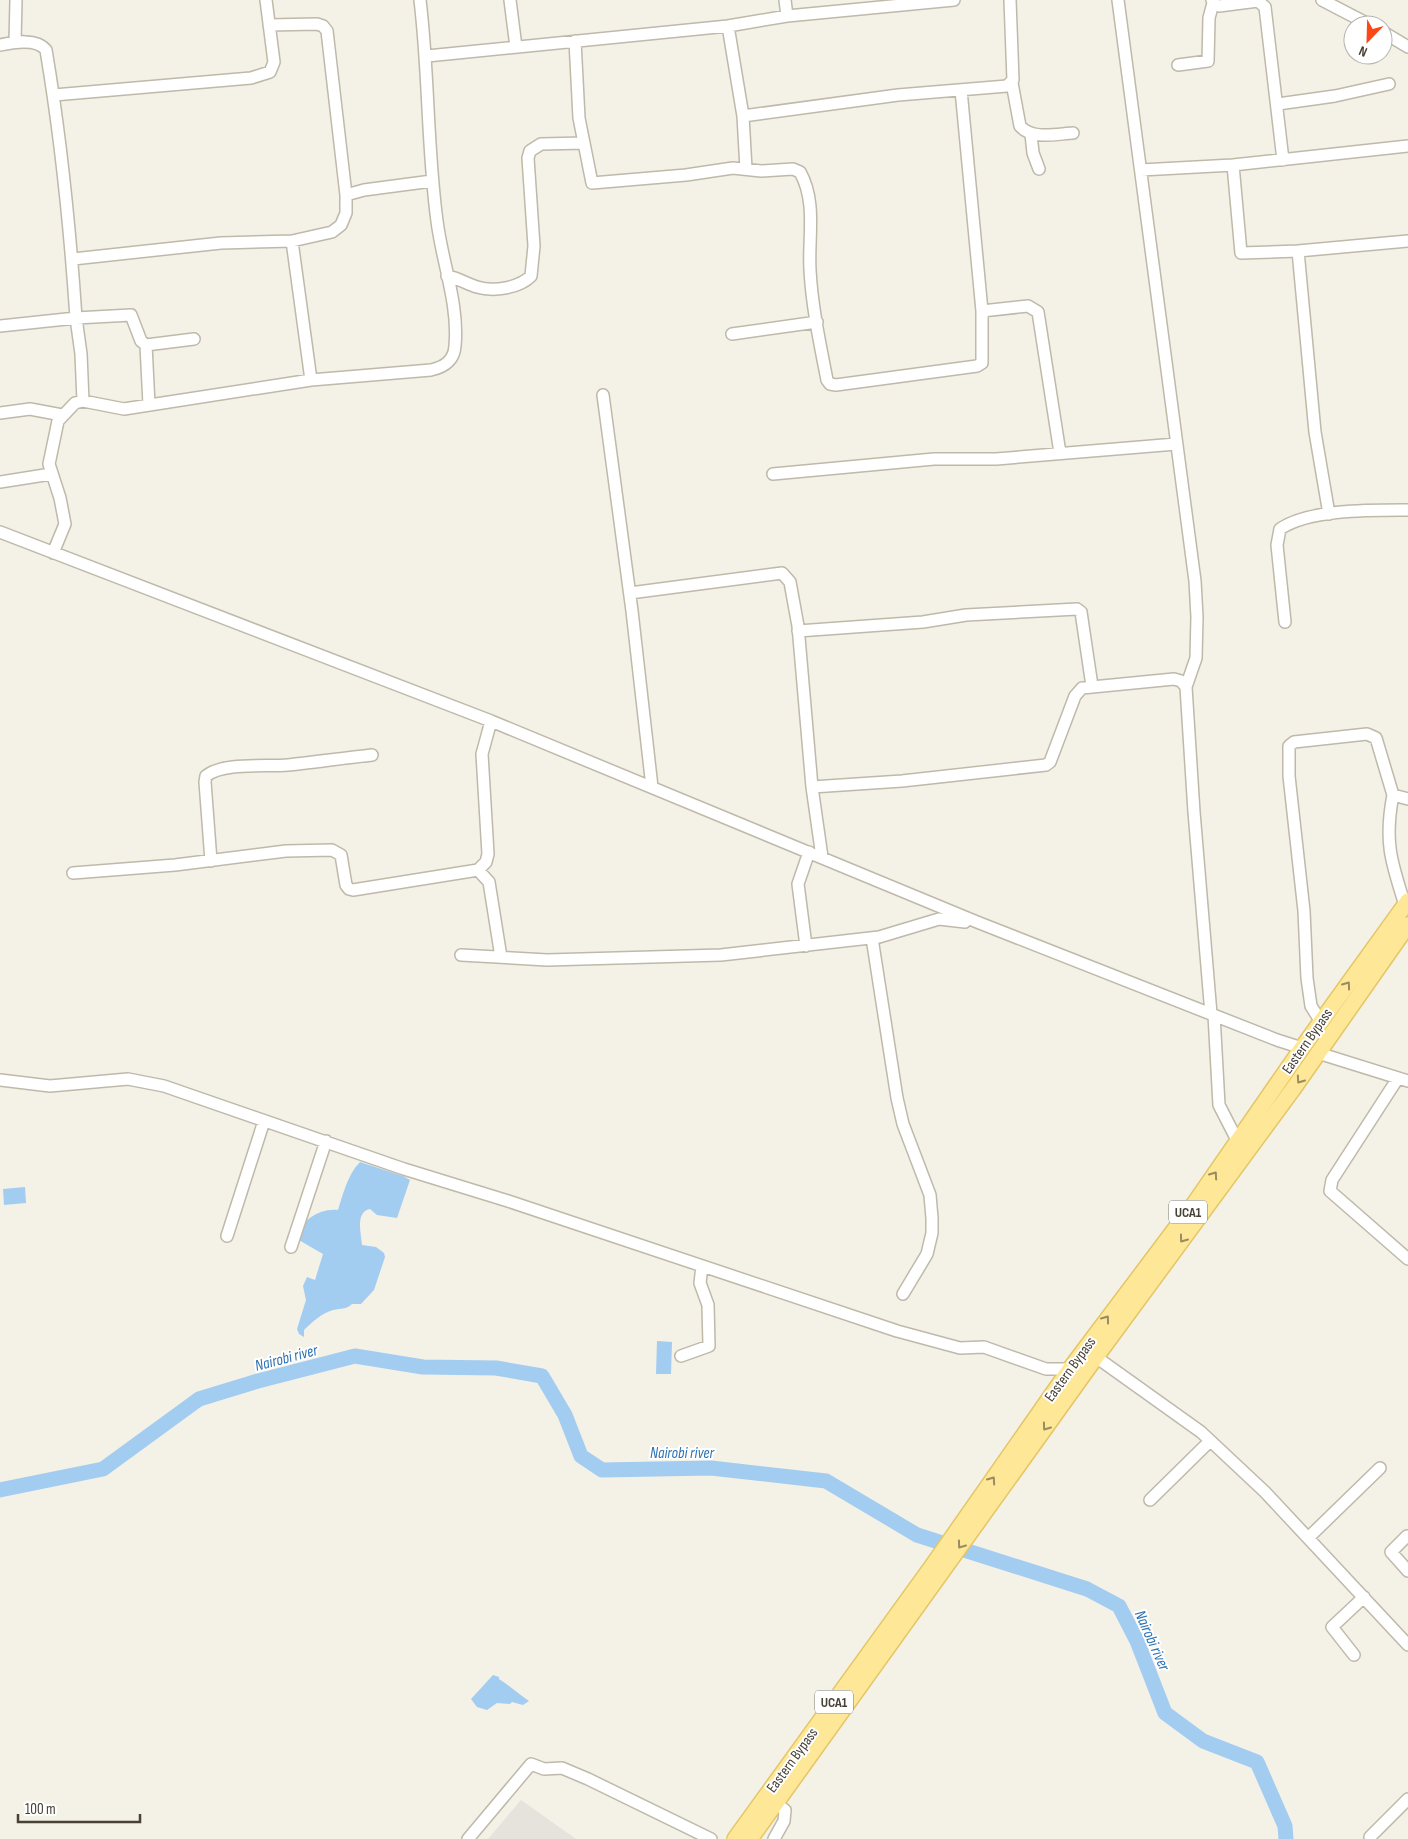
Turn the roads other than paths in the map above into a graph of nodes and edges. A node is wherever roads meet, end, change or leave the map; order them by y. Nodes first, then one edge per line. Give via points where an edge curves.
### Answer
1 (16, 0) edge
2 (266, 0) edge
3 (420, 0) edge
4 (510, 0) edge
5 (785, 0) edge
6 (949, 0) edge
7 (1010, 0) edge
8 (1118, 0) edge
9 (1322, 0) edge
10 (1213, 1) edge
11 (1351, 15) edge
12 (787, 16) junction
13 (269, 25) junction
14 (728, 26) junction
15 (1393, 38) edge
16 (575, 41) junction
17 (15, 42) junction
18 (0, 45) edge
19 (516, 47) junction
20 (1408, 48) edge
21 (427, 56) junction
22 (1178, 65) dead end
23 (1012, 83) junction
24 (1389, 84) dead end
25 (961, 90) junction
26 (54, 95) junction
27 (1278, 104) junction
28 (743, 116) junction
29 (1073, 133) dead end
30 (1031, 134) junction
31 (584, 143) junction
32 (1408, 146) edge
33 (1283, 160) junction
34 (1233, 165) junction
35 (746, 169) junction
36 (1039, 169) dead end
37 (1141, 170) junction
38 (432, 181) junction
39 (346, 195) junction
40 (292, 241) junction
41 (1408, 241) edge
42 (1298, 251) junction
43 (73, 259) junction
44 (447, 276) junction
45 (982, 311) junction
46 (76, 318) junction
47 (817, 322) junction
48 (0, 326) edge
49 (732, 334) dead end
50 (194, 338) dead end
51 (146, 346) junction
52 (312, 380) junction
53 (603, 395) dead end
54 (83, 401) junction
55 (149, 405) junction
56 (0, 412) edge
57 (62, 415) junction
58 (1176, 444) junction
59 (1060, 453) junction
60 (51, 474) junction
61 (773, 474) dead end
62 (0, 482) edge
63 (1408, 510) edge
64 (1328, 514) junction
65 (0, 532) edge
66 (52, 553) junction
67 (630, 593) junction
68 (1284, 622) dead end
69 (798, 631) junction
70 (1092, 686) junction
71 (1186, 687) junction
72 (491, 721) junction
73 (372, 755) dead end
74 (652, 787) junction
75 (812, 787) junction
76 (1393, 795) junction
77 (1408, 799) edge
78 (809, 852) junction
79 (822, 857) junction
80 (210, 861) junction
81 (478, 870) junction
82 (73, 873) dead end
83 (1407, 903) edge
84 (977, 922) junction
85 (1408, 925) edge
86 (872, 938) junction
87 (806, 946) junction
88 (461, 955) dead end
89 (501, 957) junction
90 (1212, 1014) junction
91 (1321, 1022) junction
92 (1302, 1048) junction
93 (1318, 1053) junction
94 (0, 1080) edge
95 (1403, 1080) edge
96 (264, 1121) junction
97 (326, 1141) junction
98 (1238, 1142) junction
99 (227, 1236) dead end
100 (291, 1247) dead end
101 (1408, 1259) edge
102 (702, 1266) junction
103 (903, 1294) dead end
104 (681, 1356) dead end
105 (1096, 1357) junction
106 (1070, 1369) junction
107 (1210, 1441) junction
108 (1380, 1468) dead end
109 (1150, 1500) dead end
110 (971, 1520) junction
111 (1407, 1536) edge
112 (1308, 1538) junction
113 (938, 1568) junction
114 (1408, 1571) edge
115 (1364, 1597) junction
116 (1408, 1645) edge
117 (1354, 1655) dead end
118 (1408, 1799) edge
119 (775, 1804) junction
120 (1370, 1837) dead end
121 (468, 1839) edge
122 (711, 1839) edge
123 (735, 1839) edge
124 (750, 1839) edge
125 (774, 1839) edge

1 - 17 street
2 - 13 street
3 - 21 street
4 - 19 street
5 - 12 street
6 - 12 street
7 - 23 street
8 - 37 street
9 - 11 street
10 - 22 street via 1209,18 1208,61
10 - 27 street via 1219,6 1263,3
12 - 14 street
13 - 26 street via 274,62 270,72 251,78
13 - 39 street via 317,24 327,31
14 - 16 street
14 - 28 street
15 - 20 street
16 - 19 street
16 - 31 street via 579,118
17 - 18 street
17 - 26 street via 38,43 46,50
19 - 21 street
21 - 38 street
23 - 25 street
23 - 30 street via 1020,126
24 - 27 street
25 - 28 street via 898,94
25 - 45 street
26 - 43 street
27 - 33 street
28 - 35 street
29 - 30 street
30 - 36 street
31 - 35 street via 591,180 597,184
31 - 44 street via 541,144 530,152 532,276 509,287 493,289 478,288
32 - 33 street
33 - 34 street
34 - 37 street
34 - 42 street via 1241,253
35 - 47 street via 793,169 804,179 808,193 810,269
37 - 58 street
38 - 39 street
38 - 44 street
39 - 40 street via 346,213 338,230
40 - 43 street via 221,243
40 - 52 street
41 - 42 street
42 - 64 street via 1316,432
43 - 46 street
44 - 52 street via 456,347 443,367
45 - 47 street via 983,359 978,366 836,385 827,380
45 - 59 street via 1028,306 1038,312
46 - 48 street
46 - 51 street via 131,315
46 - 54 street
47 - 49 street
50 - 51 street
51 - 55 street
52 - 55 street
53 - 67 street
54 - 55 street via 124,409
54 - 57 street via 75,403
56 - 57 street via 30,409
57 - 60 street via 49,464
58 - 59 street
58 - 71 street via 1197,617 1196,658
59 - 61 street via 996,459 934,459
60 - 62 street
60 - 66 street via 60,498 64,524
63 - 64 street
64 - 68 street via 1287,524 1277,536
65 - 66 street
66 - 72 street
67 - 69 street via 782,574 790,582
67 - 74 street
69 - 70 street via 923,622 966,615 1077,609 1081,612
69 - 75 street
70 - 71 street via 1174,679
70 - 75 street via 1082,688 1074,696 1050,762 1046,765
71 - 90 street
72 - 74 street
72 - 81 street via 482,754 488,854 486,862
73 - 80 street via 286,765 241,766 210,772 205,782
74 - 78 street
75 - 79 street
76 - 77 street
76 - 83 street via 1388,821 1390,859
76 - 91 street via 1376,738 1372,735 1294,742 1289,746 1307,978 1311,1006
78 - 79 street
78 - 87 street via 798,884
79 - 84 street
80 - 81 street via 286,851 332,850 341,855 346,885 353,890
80 - 82 street
81 - 89 street via 489,882
91 -> 83 main road, Eastern Bypass / UCA1
84 - 86 street via 939,919 892,935
84 - 90 street
85 - 93 main road, Eastern Bypass / UCA1
86 - 87 street
86 - 103 street via 897,1098 903,1124 930,1195 932,1233 927,1254
87 - 89 street via 721,955 627,959
88 - 89 street
90 - 92 street
90 - 98 street via 1220,1105
91 - 92 main road, Eastern Bypass / UCA1
92 - 98 main road, Eastern Bypass / UCA1
93 - 95 street
93 -> 105 main road, Eastern Bypass / UCA1
94 - 96 street via 50,1086 128,1079 148,1082
95 - 101 street via 1332,1180 1330,1191
96 - 97 street
96 - 99 street
97 - 100 street
97 - 102 street
106 -> 98 main road, Eastern Bypass / UCA1
102 - 104 street via 700,1283 708,1305 710,1340 705,1348
102 - 106 street via 942,1344 960,1348 984,1347 1046,1369
105 - 107 street
105 -> 110 main road, Eastern Bypass / UCA1
110 -> 106 main road, Eastern Bypass / UCA1
107 - 109 street
107 - 112 street
108 - 112 street
110 - 113 main road, Eastern Bypass / UCA1
111 - 114 street via 1391,1552
112 - 115 street
113 - 119 main road, Eastern Bypass / UCA1
113 - 123 main road, Eastern Bypass / UCA1
115 - 116 street
115 - 117 street via 1332,1627
118 - 120 street
119 - 124 main road, Eastern Bypass / UCA1
119 - 125 street via 785,1810 784,1821
121 - 122 street via 531,1764 544,1769 562,1768

